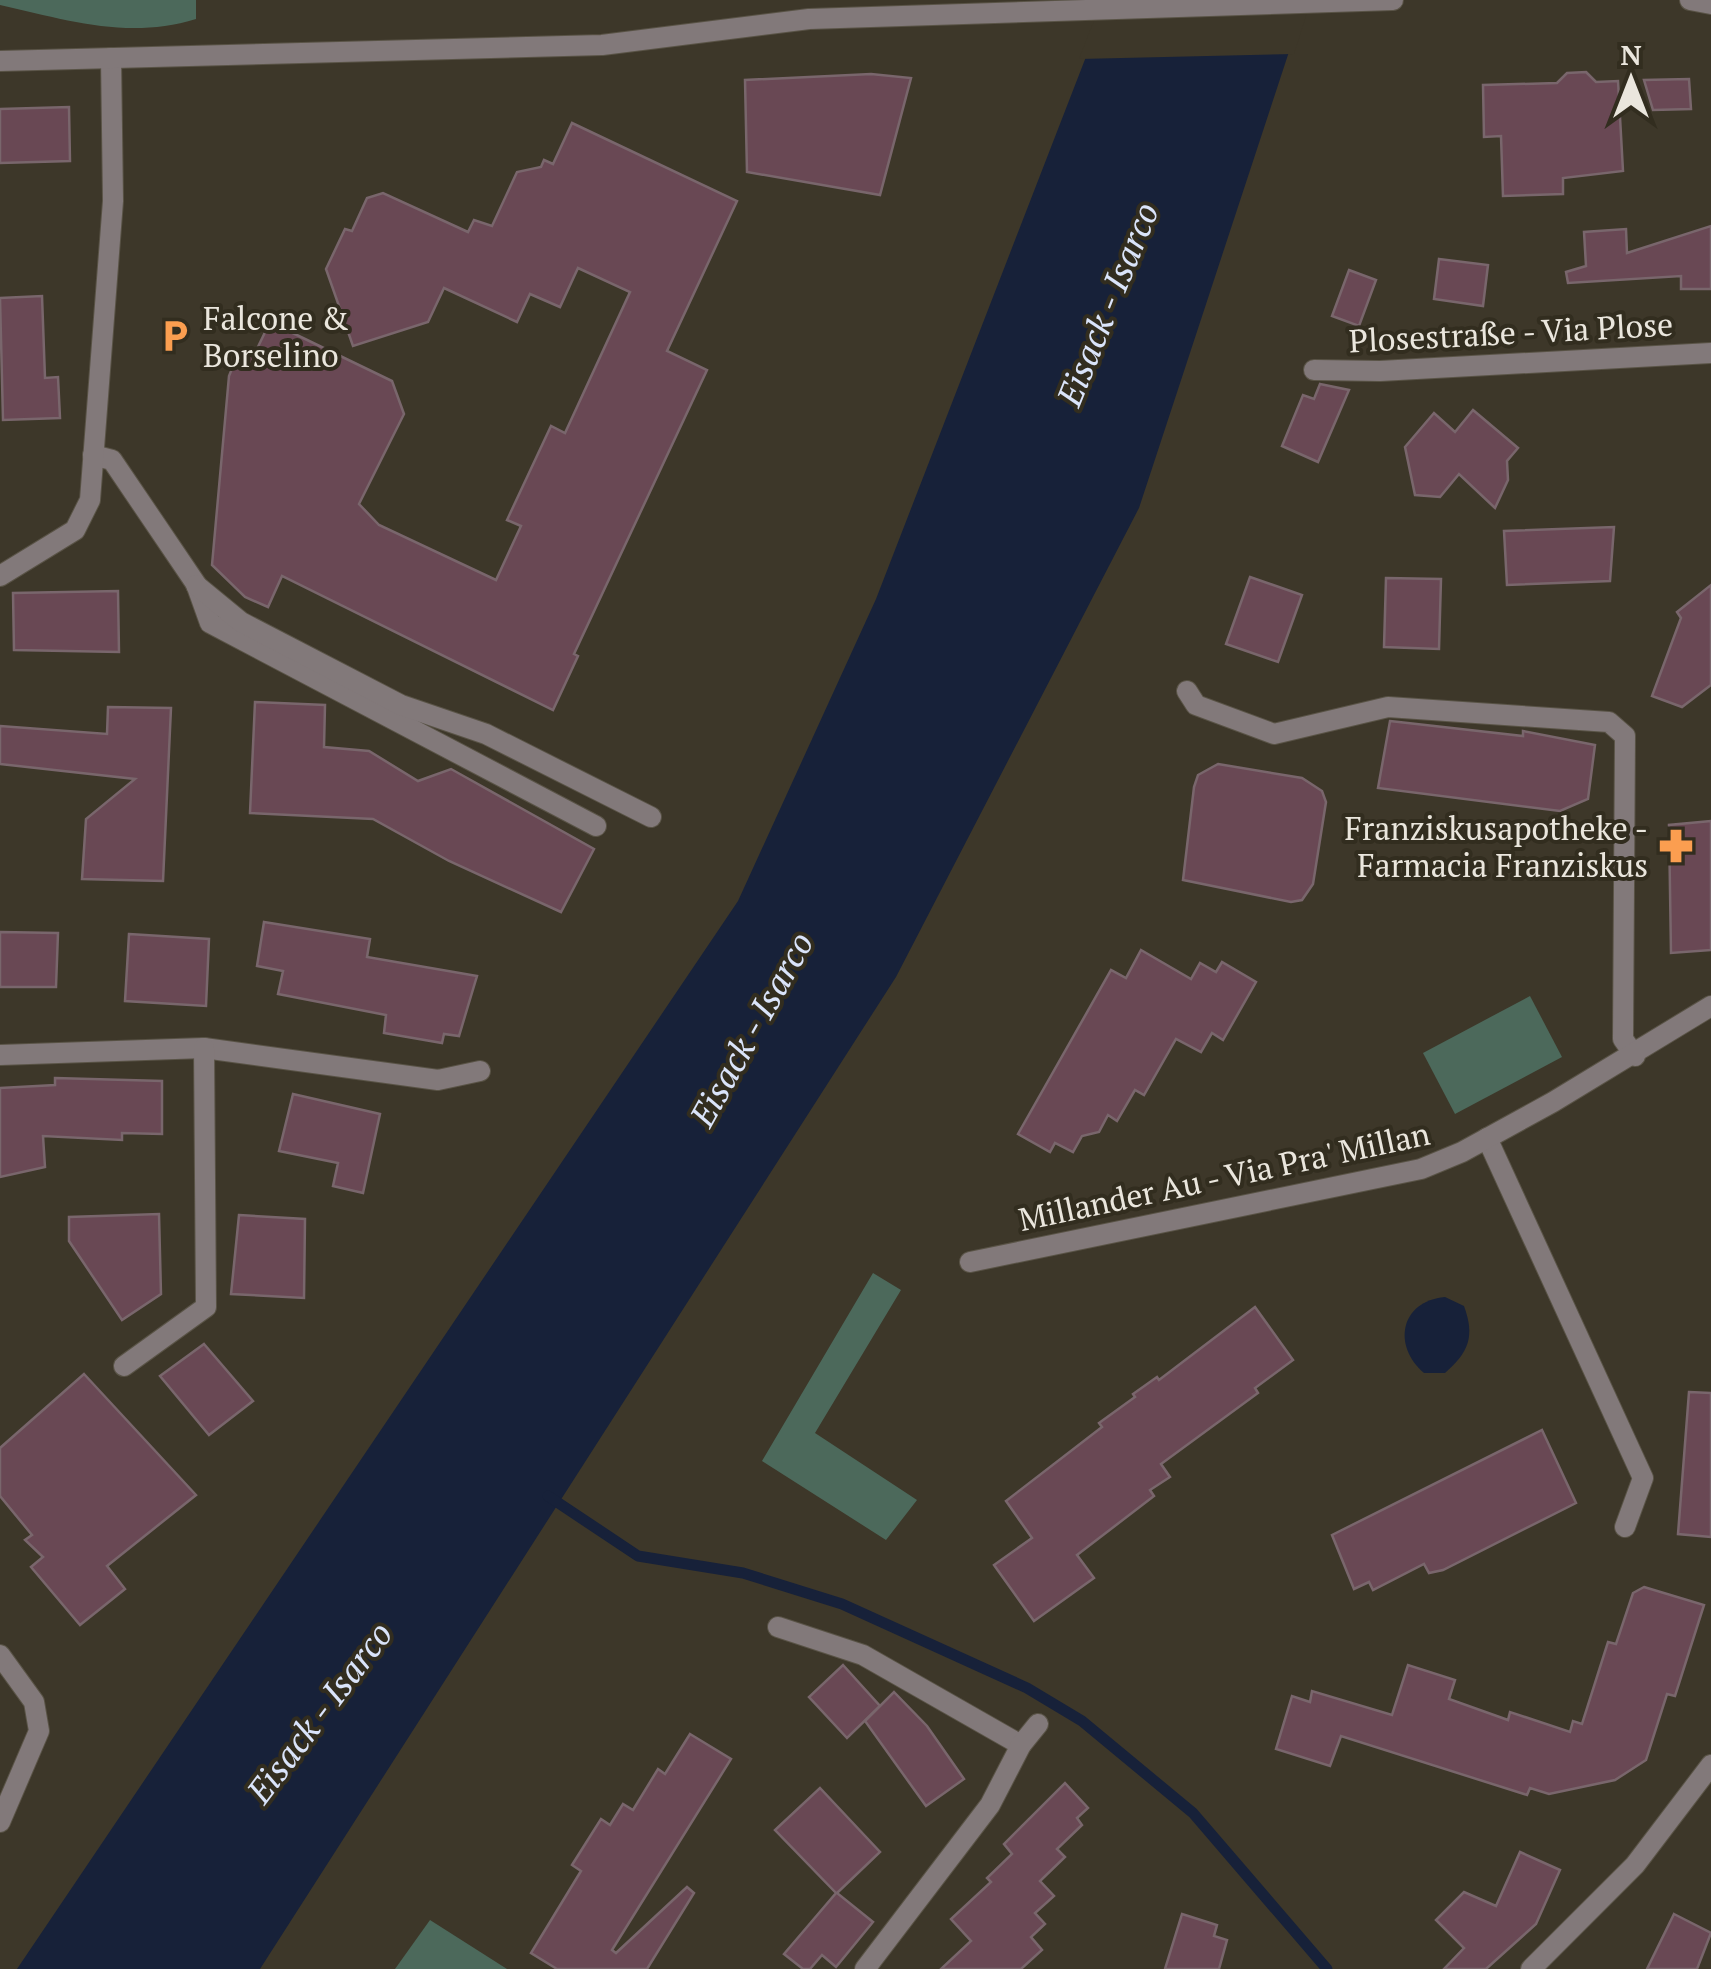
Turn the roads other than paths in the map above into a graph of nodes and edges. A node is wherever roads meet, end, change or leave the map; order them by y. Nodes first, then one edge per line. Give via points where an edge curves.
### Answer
1 (1393, 0) edge
2 (1690, 0) edge
3 (1711, 4) edge
4 (111, 58) junction
5 (0, 61) edge
6 (1711, 352) edge
7 (1314, 370) dead end
8 (93, 456) junction
9 (0, 576) edge
10 (196, 584) junction
11 (1187, 691) dead end
12 (651, 816) dead end
13 (596, 826) dead end
14 (1711, 1006) edge
15 (204, 1048) junction
16 (0, 1055) edge
17 (1635, 1056) junction
18 (480, 1071) dead end
19 (1487, 1138) junction
20 (970, 1262) dead end
21 (124, 1366) dead end
22 (1625, 1527) dead end
23 (778, 1627) dead end
24 (0, 1654) edge
25 (1038, 1724) dead end
26 (1021, 1744) junction
27 (1711, 1764) edge
28 (0, 1822) edge
29 (865, 1969) edge
30 (1531, 1969) edge

1 - 4 street via 810,19 602,45
2 - 3 street
4 - 5 street
4 - 8 street via 113,201
6 - 7 street, Plosestraße - Via Plose
8 - 9 street via 90,500 74,530
8 - 10 street via 112,460
10 - 12 street via 242,622 401,705 486,734
10 - 13 street via 210,623
11 - 17 street via 1196,705 1274,734 1388,706 1609,722 1624,736 1623,1038
14 - 17 street, Millander Au - Via Pra' Millan
15 - 16 street
15 - 18 street via 438,1080
15 - 21 street via 206,1306
17 - 19 street, Millander Au - Via Pra' Millan
19 - 20 street, Millander Au - Via Pra' Millan via 1421,1169
19 - 22 street via 1643,1478
23 - 26 street via 863,1655
24 - 28 street via 34,1702 39,1731
25 - 26 street
26 - 29 street via 990,1805
27 - 30 street via 1635,1865

